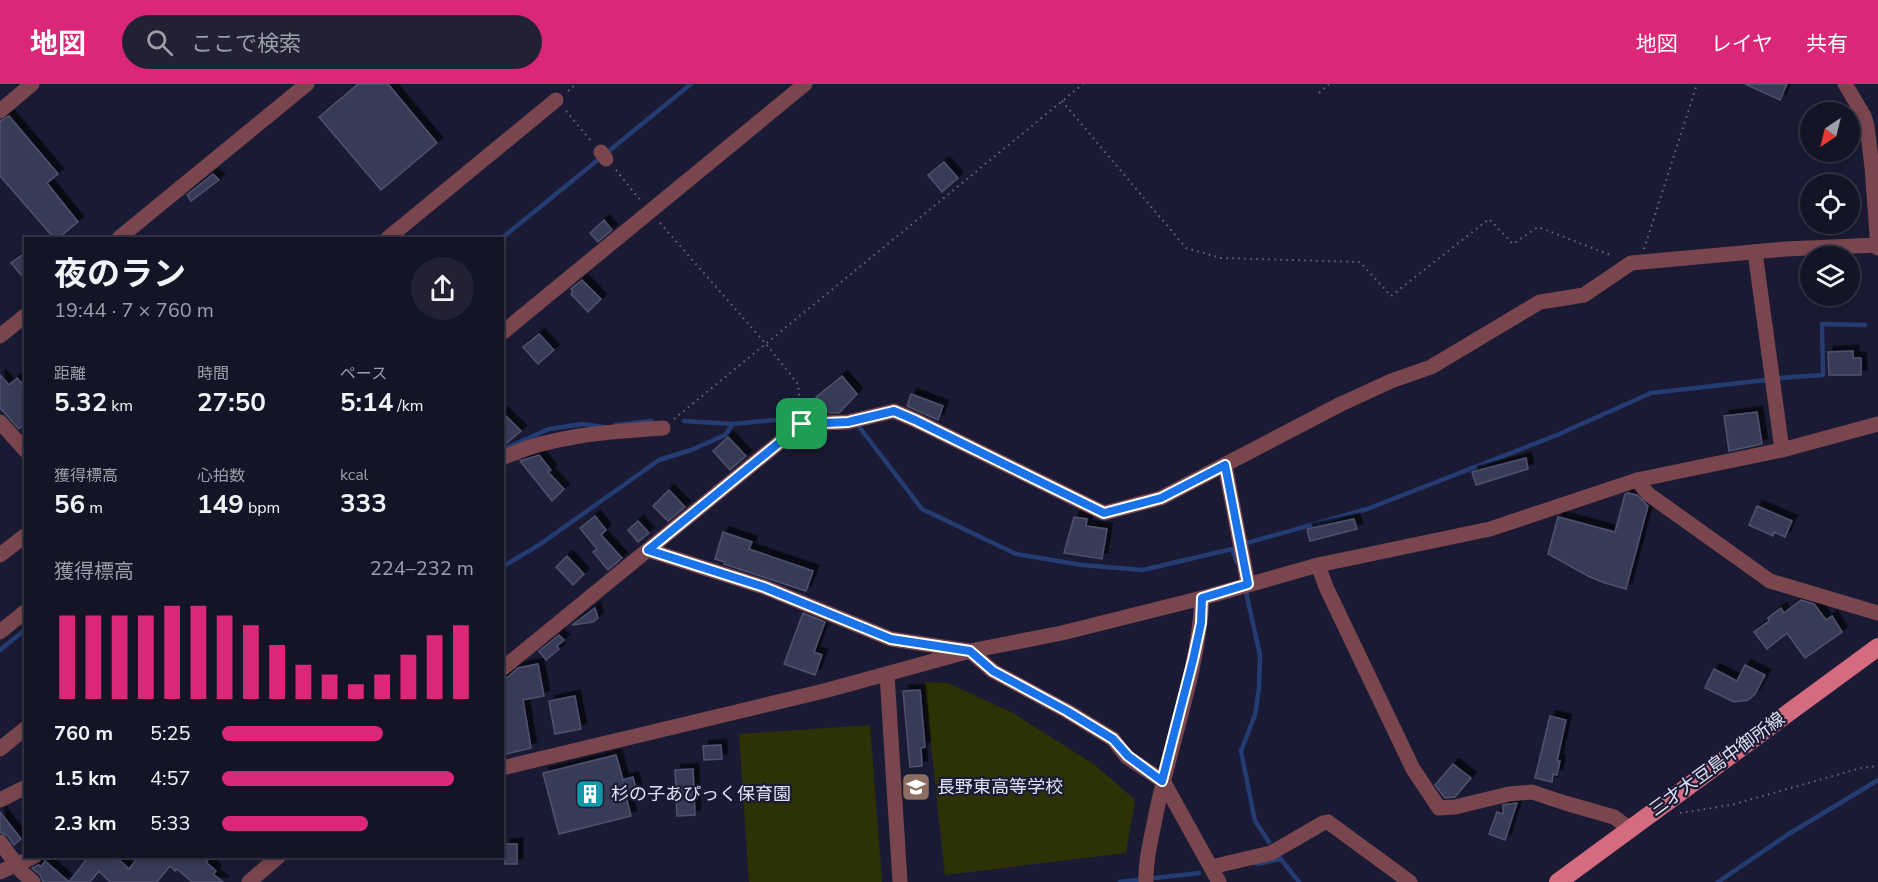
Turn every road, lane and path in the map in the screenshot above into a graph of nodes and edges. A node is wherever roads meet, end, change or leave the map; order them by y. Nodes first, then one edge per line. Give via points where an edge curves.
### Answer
1 (32, 84) edge
2 (307, 84) edge
3 (805, 84) edge
4 (1083, 84) edge
5 (1329, 84) edge
6 (1697, 84) edge
7 (1845, 84) edge
8 (1319, 93) dead end
9 (556, 100) joint
10 (1062, 101) junction
11 (0, 111) edge
12 (1872, 122) edge
13 (650, 211) junction
14 (120, 237) edge
15 (388, 237) edge
16 (1878, 246) edge
17 (1755, 252) junction
18 (1635, 263) junction
19 (24, 317) edge
20 (504, 331) edge
21 (0, 336) edge
22 (766, 344) junction
23 (0, 422) edge
24 (802, 424) junction
25 (1878, 424) edge
26 (663, 428) joint
27 (24, 449) edge
28 (1782, 450) junction
29 (504, 457) edge
30 (1225, 465) junction
31 (1637, 480) junction
32 (24, 537) edge
33 (648, 550) junction
34 (0, 555) edge
35 (1318, 564) junction
36 (1248, 584) junction
37 (1202, 598) junction
38 (24, 613) edge
39 (1878, 613) edge
40 (0, 632) edge
41 (1878, 647) edge
42 (970, 651) junction
43 (504, 667) edge
44 (887, 674) junction
45 (24, 730) edge
46 (0, 749) edge
47 (1878, 766) edge
48 (504, 768) edge
49 (1162, 781) junction
50 (24, 788) edge
51 (0, 800) edge
52 (1678, 813) dead end
53 (1630, 829) junction
54 (0, 842) edge
55 (31, 858) edge
56 (277, 858) edge
57 (16, 865) junction
58 (1211, 867) junction
59 (0, 872) edge
60 (1146, 878) edge
61 (33, 882) edge
62 (249, 882) edge
63 (900, 882) edge
64 (1219, 882) edge
65 (1410, 882) edge
66 (1558, 882) edge

1 - 11 street
2 - 14 street
3 - 13 street
4 - 10 path
5 - 8 path
6 - 18 path
7 - 12 street via 1864,116
9 - 13 path
9 - 15 street
10 - 18 path via 1186,248 1221,258 1360,262 1391,296 1489,219 1513,244 1538,227
10 - 22 path
12 - 16 street
13 - 20 street
13 - 22 path
16 - 17 street
17 - 18 street
17 - 28 street
18 - 30 street via 1584,296 1540,302 1431,367 1338,405
19 - 21 street
22 - 24 path via 798,384
22 - 26 path
23 - 27 street
24 - 30 street via 848,422 894,411 1104,513 1161,498
24 - 33 street
25 - 28 street
26 - 29 street via 584,434 523,448
28 - 31 street
30 - 36 street
31 - 35 street via 1490,529
31 - 39 street via 1648,494 1770,581
32 - 34 street
33 - 42 street via 764,587 891,639
33 - 43 street
35 - 36 street
35 - 53 street via 1413,769 1439,808 1532,792 1614,817
36 - 37 street
37 - 42 street
37 - 49 street via 1197,642
38 - 40 street
41 - 53 main road, 三才大豆島中御所線
42 - 44 street
42 - 49 street via 993,671 1113,739 1128,756
44 - 48 street
44 - 63 street
45 - 46 street
47 - 52 path via 1731,805
49 - 58 street
49 - 60 street
50 - 51 street
53 - 66 main road, 三才大豆島中御所線
54 - 57 street
55 - 57 street
56 - 62 street
57 - 59 street
57 - 61 street
58 - 64 street
58 - 65 street via 1271,853 1328,822

